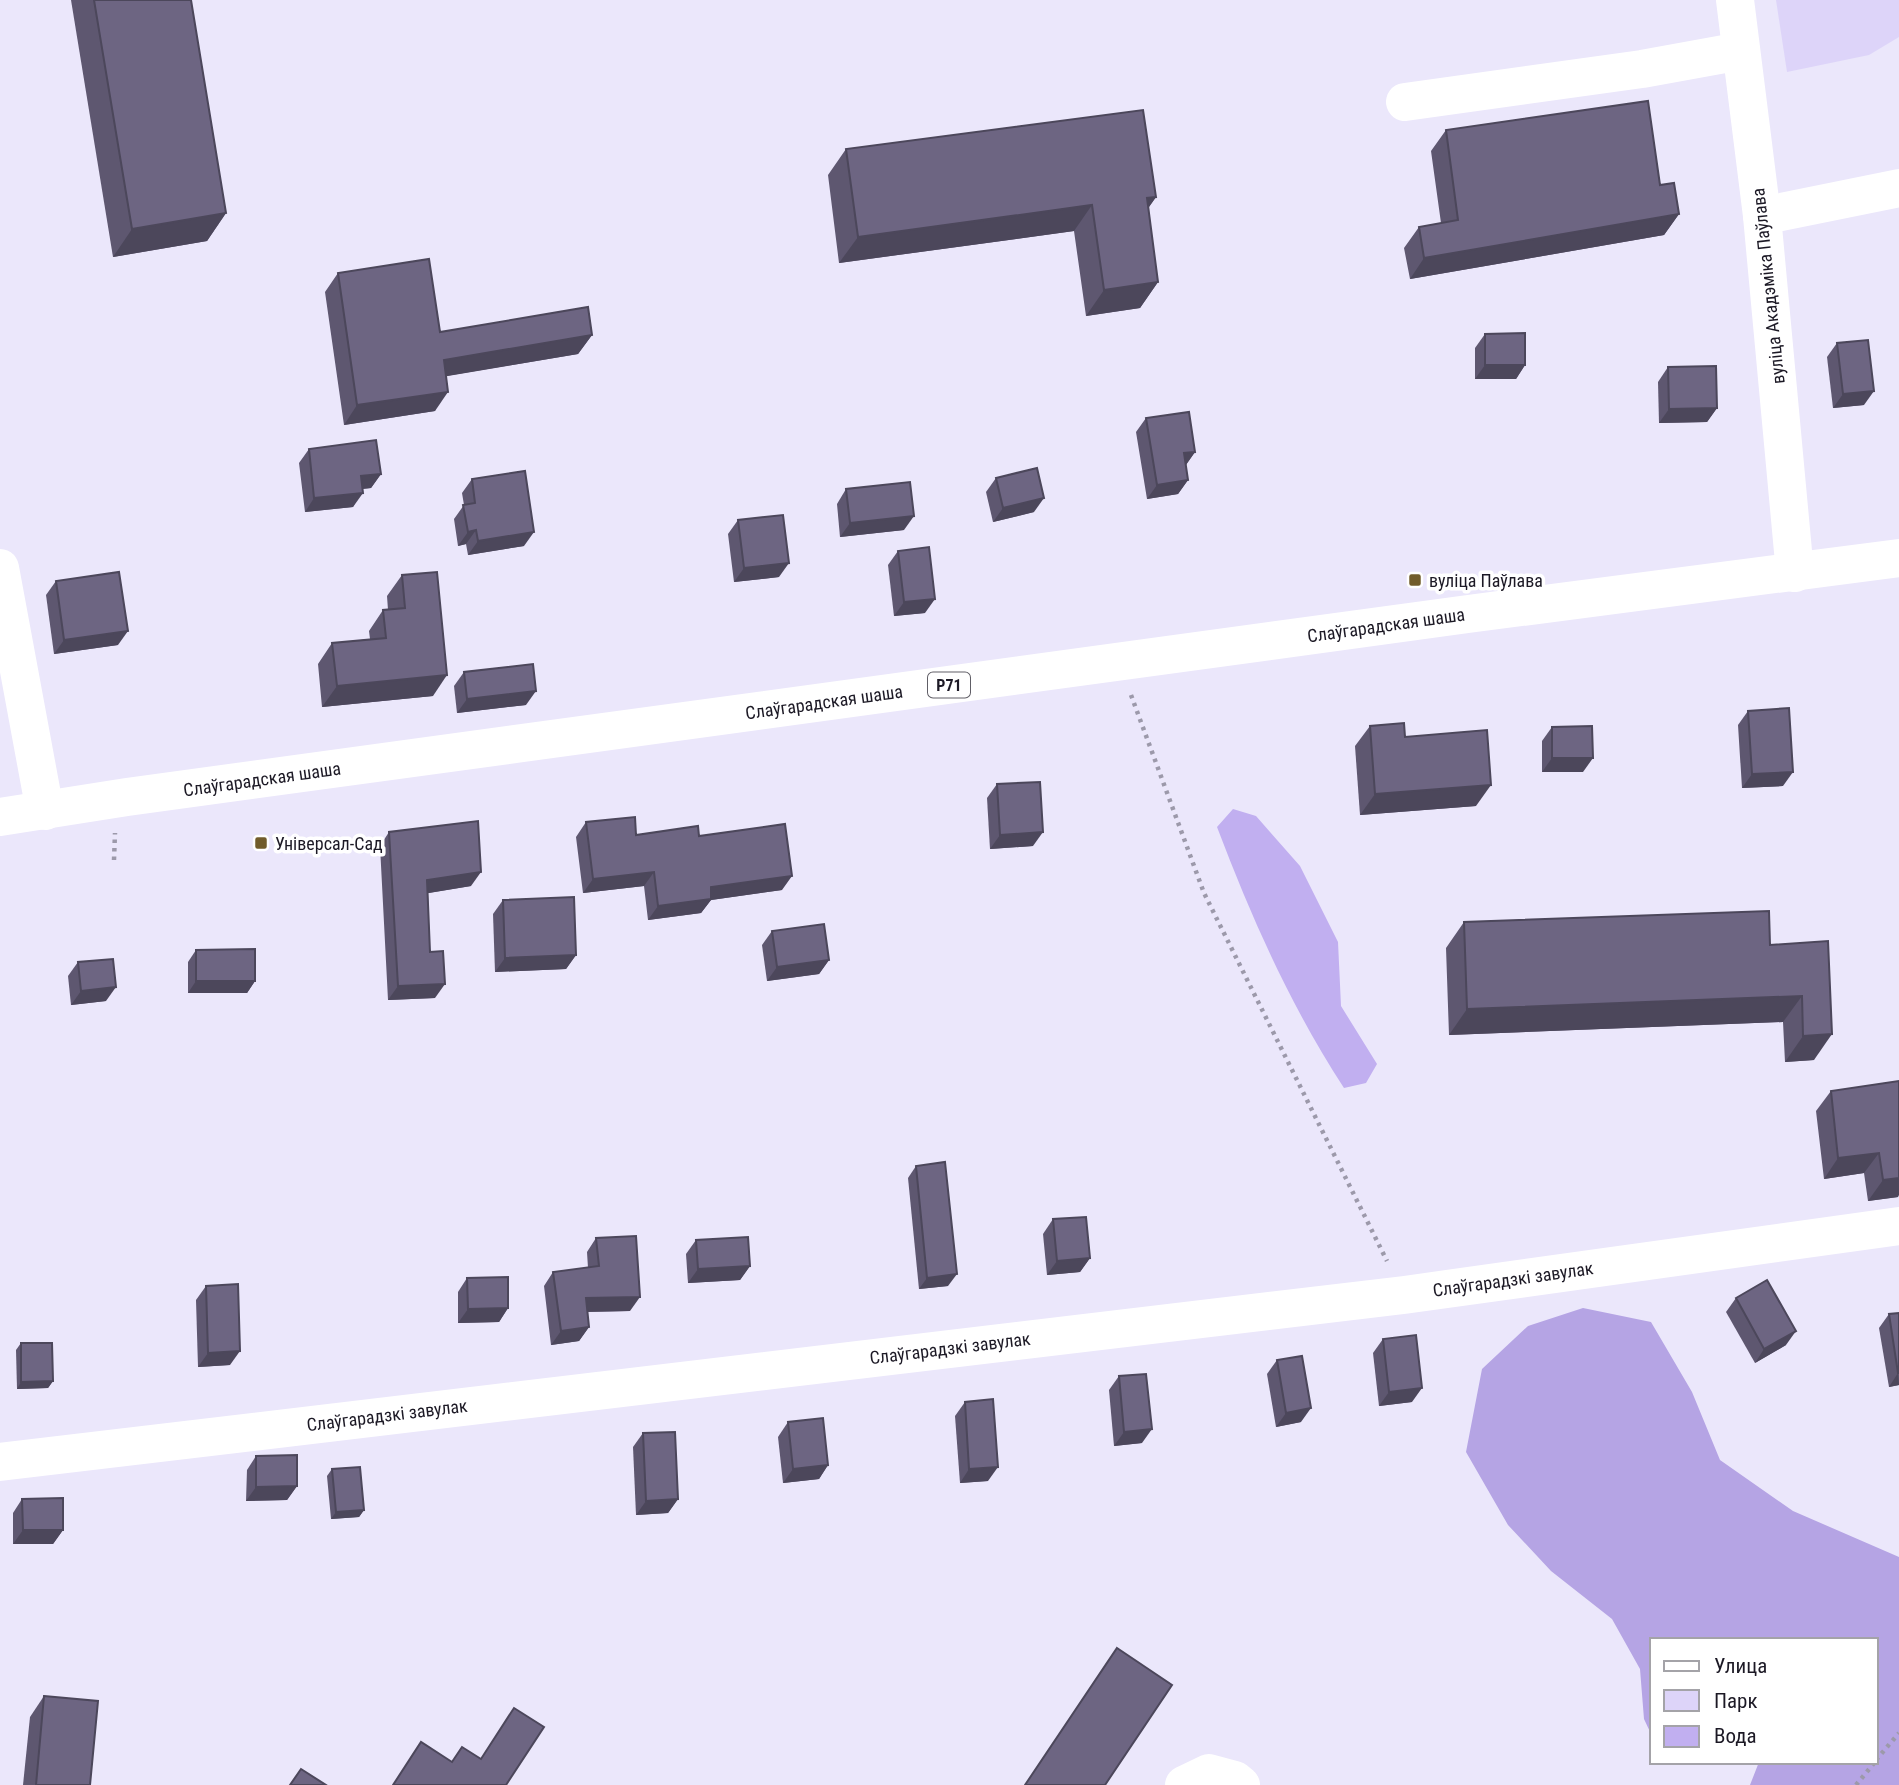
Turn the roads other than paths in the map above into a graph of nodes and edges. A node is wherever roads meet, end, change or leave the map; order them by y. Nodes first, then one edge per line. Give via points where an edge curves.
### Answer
1 (1735, 0) edge
2 (1741, 51) junction
3 (1405, 102) dead end
4 (1899, 188) edge
5 (1762, 216) junction
6 (1899, 558) edge
7 (0, 568) edge
8 (1795, 573) junction
9 (45, 811) junction
10 (0, 817) edge
11 (1899, 1226) edge
12 (0, 1462) edge
13 (1184, 1785) edge
14 (1241, 1785) edge

1 - 2 main road, вуліца Акадэміка Паўлава
2 - 3 main road
2 - 5 main road, вуліца Акадэміка Паўлава
4 - 5 main road
5 - 8 main road, вуліца Акадэміка Паўлава
6 - 8 main road, Слаўгарадская шаша / Р71
7 - 9 main road
8 - 9 main road, Слаўгарадская шаша / Р71
9 - 10 main road, Слаўгарадская шаша / Р71
11 - 12 main road, Слаўгарадзкі завулак via 1404,1295
13 - 14 main road via 1209,1773

